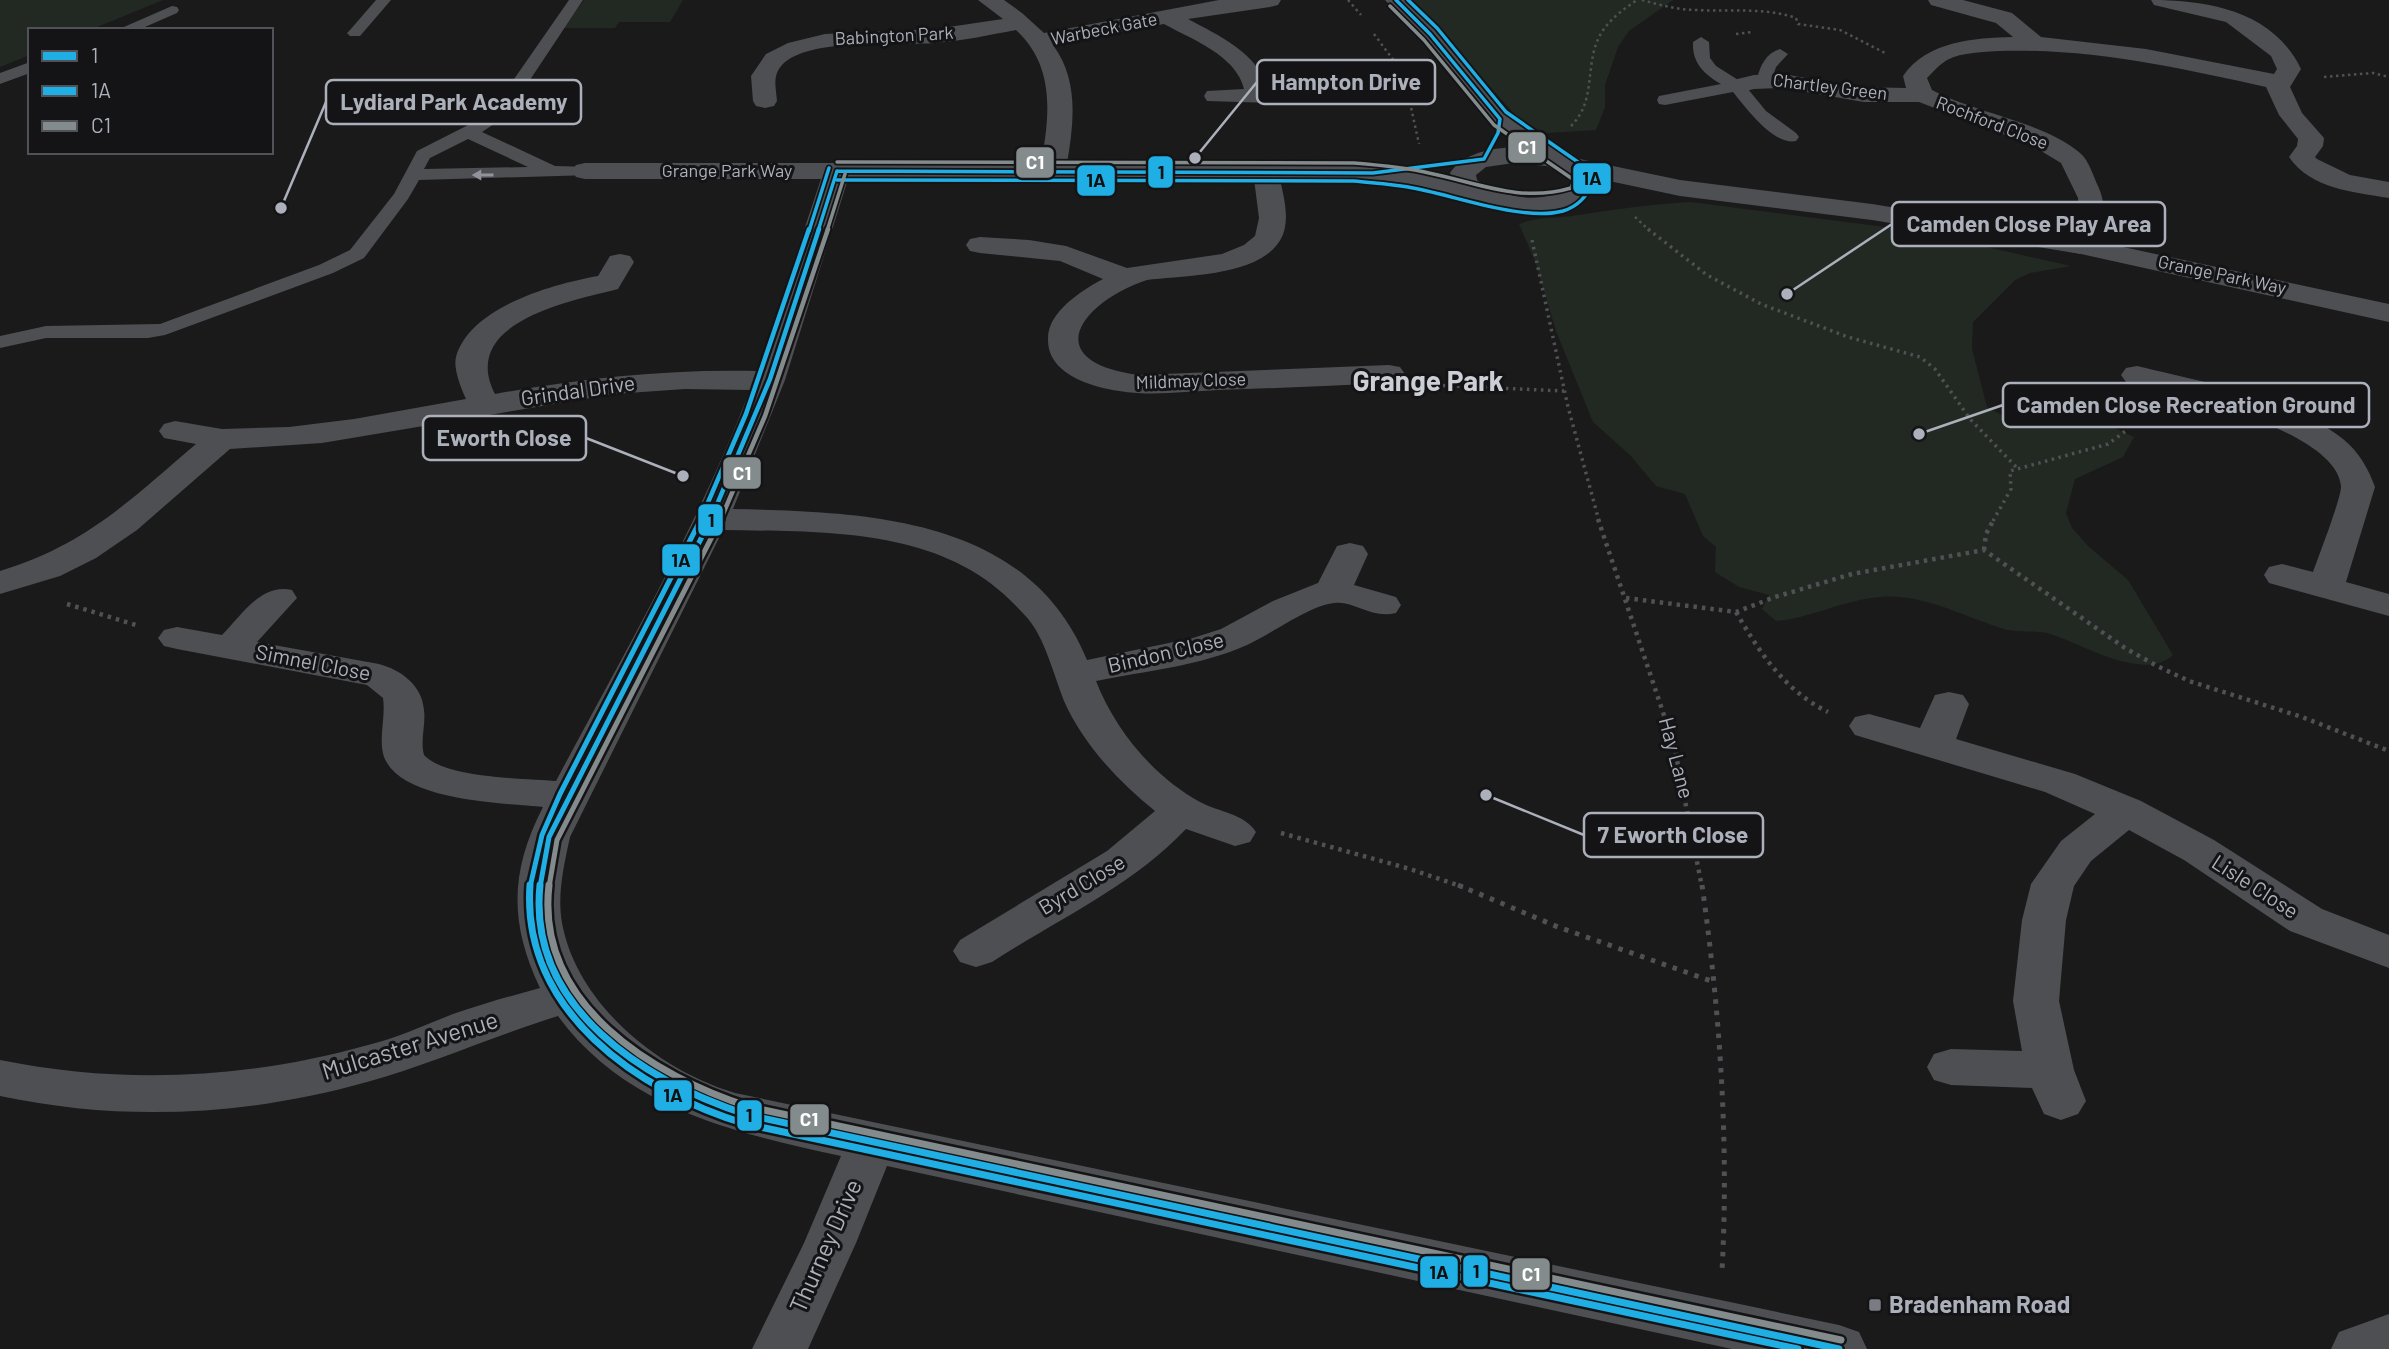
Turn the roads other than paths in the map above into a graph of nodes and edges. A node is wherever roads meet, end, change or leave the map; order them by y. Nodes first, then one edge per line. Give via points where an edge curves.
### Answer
1 (384, 0) edge
2 (576, 0) edge
3 (989, 0) edge
4 (1270, 0) edge
5 (1396, 0) edge
6 (1939, 0) edge
7 (2162, 0) edge
8 (172, 10) dead end
9 (1168, 17) junction
10 (1020, 23) junction
11 (129, 28) edge
12 (355, 33) dead end
13 (1040, 41) junction
14 (1701, 42) dead end
15 (2033, 42) junction
16 (1780, 54) dead end
17 (28, 68) edge
18 (0, 79) edge
19 (1765, 79) junction
20 (2283, 79) junction
21 (1738, 86) junction
22 (1923, 95) junction
23 (1216, 96) dead end
24 (1258, 96) junction
25 (1311, 97) dead end
26 (1665, 100) dead end
27 (765, 101) dead end
28 (1500, 119) junction
29 (468, 132) junction
30 (1790, 137) dead end
31 (1480, 160) junction
32 (1564, 163) junction
33 (551, 171) junction
34 (585, 171) joint
35 (837, 171) junction
36 (1053, 171) junction
37 (1266, 171) junction
38 (1373, 173) junction
39 (415, 175) junction
40 (1680, 188) junction
41 (2389, 190) edge
42 (1477, 193) junction
43 (1572, 197) junction
44 (980, 245) dead end
45 (2081, 246) junction
46 (1126, 278) junction
47 (617, 281) dead end
48 (2389, 313) edge
49 (0, 342) edge
50 (1389, 374) road end
51 (2137, 375) road end
52 (769, 381) junction
53 (485, 405) junction
54 (175, 431) dead end
55 (222, 439) junction
56 (711, 519) junction
57 (1350, 554) dead end
58 (2282, 575) dead end
59 (0, 583) edge
60 (2326, 587) junction
61 (1333, 590) junction
62 (279, 598) dead end
63 (1383, 605) dead end
64 (2389, 605) edge
65 (177, 638) road end
66 (232, 646) junction
67 (1073, 674) junction
68 (1949, 704) dead end
69 (1869, 726) road end
70 (1933, 746) junction
71 (569, 796) junction
72 (1181, 809) junction
73 (2126, 811) junction
74 (1235, 832) road end
75 (976, 951) dead end
76 (2389, 952) edge
77 (568, 996) junction
78 (1951, 1067) dead end
79 (0, 1078) edge
80 (872, 1142) junction
81 (2389, 1338) edge
82 (780, 1349) edge
83 (1839, 1349) edge
84 (2359, 1349) edge

1 - 12 lane
2 - 29 lane via 500,112
3 - 10 street
4 - 9 street, Warbeck Gate
5 - 28 street
6 - 15 street via 2004,18
7 - 20 street via 2234,17 2281,52 2289,69
8 - 11 lane
9 - 13 street, Warbeck Gate
9 - 24 street, Warbeck Gate via 1240,62 1253,75
10 - 13 street
10 - 27 street, Babington Park via 934,36 835,39 798,48 771,63 764,73
13 - 36 street via 1060,84 1063,103
14 - 21 lane via 1706,65
15 - 20 street, Rochford Close
15 - 22 street, Rochford Close via 1986,45 1941,55 1915,76
16 - 19 lane via 1768,66
17 - 18 lane
19 - 21 street, Chartley Green
19 - 22 street, Chartley Green via 1859,94
20 - 41 street via 2278,87 2287,107 2311,138 2302,156 2305,163 2330,176
21 - 26 lane
21 - 30 lane via 1760,115
22 - 45 street, Rochford Close via 2040,140 2072,159 2091,198
23 - 24 street
24 - 25 street
28 - 31 street via 1498,133
28 - 32 street
29 - 33 lane
29 - 39 lane via 423,155
31 - 32 street, Grange Park Way via 1524,155
31 - 38 street, Grange Park Way
31 - 42 street via 1465,169 1462,177
32 - 40 street, Grange Park Way
32 - 43 street via 1585,182
33 - 34 lane
33 -> 39 lane
34 - 35 street, Grange Park Way
35 - 36 street, Grange Park Way
35 - 52 street
36 - 37 street, Grange Park Way
37 - 38 street, Grange Park Way
37 - 46 street, Mildmay Close via 1271,226 1269,236 1256,250 1230,260
38 - 42 street, Grange Park Way
39 - 49 lane via 357,254 326,269 166,329 46,332
40 - 43 street, Grange Park Way
40 - 45 street, Grange Park Way via 1885,214
42 - 43 street, Grange Park Way via 1523,204
44 - 46 street via 1058,252
45 - 48 street, Grange Park Way
46 - 50 street, Mildmay Close via 1083,305 1066,327 1063,346 1068,357 1086,371 1116,381 1160,385 1303,366
47 - 53 street via 536,302 482,339 471,358 475,386
51 - 60 street via 2253,408 2314,436 2346,461 2358,487
52 - 53 street, Grindal Drive via 658,381
52 - 56 street
53 - 55 street, Grindal Drive via 311,436
54 - 55 street, Grindal Drive
55 - 59 street via 86,549 61,563
56 - 67 street via 863,525 898,531 975,559 1026,594 1045,614
56 - 71 street
57 - 61 street
58 - 60 street
60 - 64 street
61 - 63 street
61 - 67 street, Bindon Close via 1213,644
62 - 66 street, Simnel Close
65 - 66 street, Simnel Close
66 - 71 street, Simnel Close via 365,671 394,683 403,694 402,745 413,769 432,777
67 - 72 street via 1110,744
68 - 70 street
69 - 70 street, Lisle Close
70 - 73 street, Lisle Close via 2060,783
71 - 77 street via 548,837 537,889 538,924 549,962
72 - 74 street
72 - 75 street, Byrd Close via 1144,846
73 - 76 street, Lisle Close via 2199,850 2306,920
73 - 78 street via 2076,851 2053,884 2044,920 2036,1001 2055,1086
77 - 79 street, Mulcaster Avenue via 368,1064 261,1086 117,1094
77 - 80 street via 588,1025 614,1050 687,1094 729,1110
80 - 82 street, Thurney Drive
80 - 83 street
81 - 84 street

